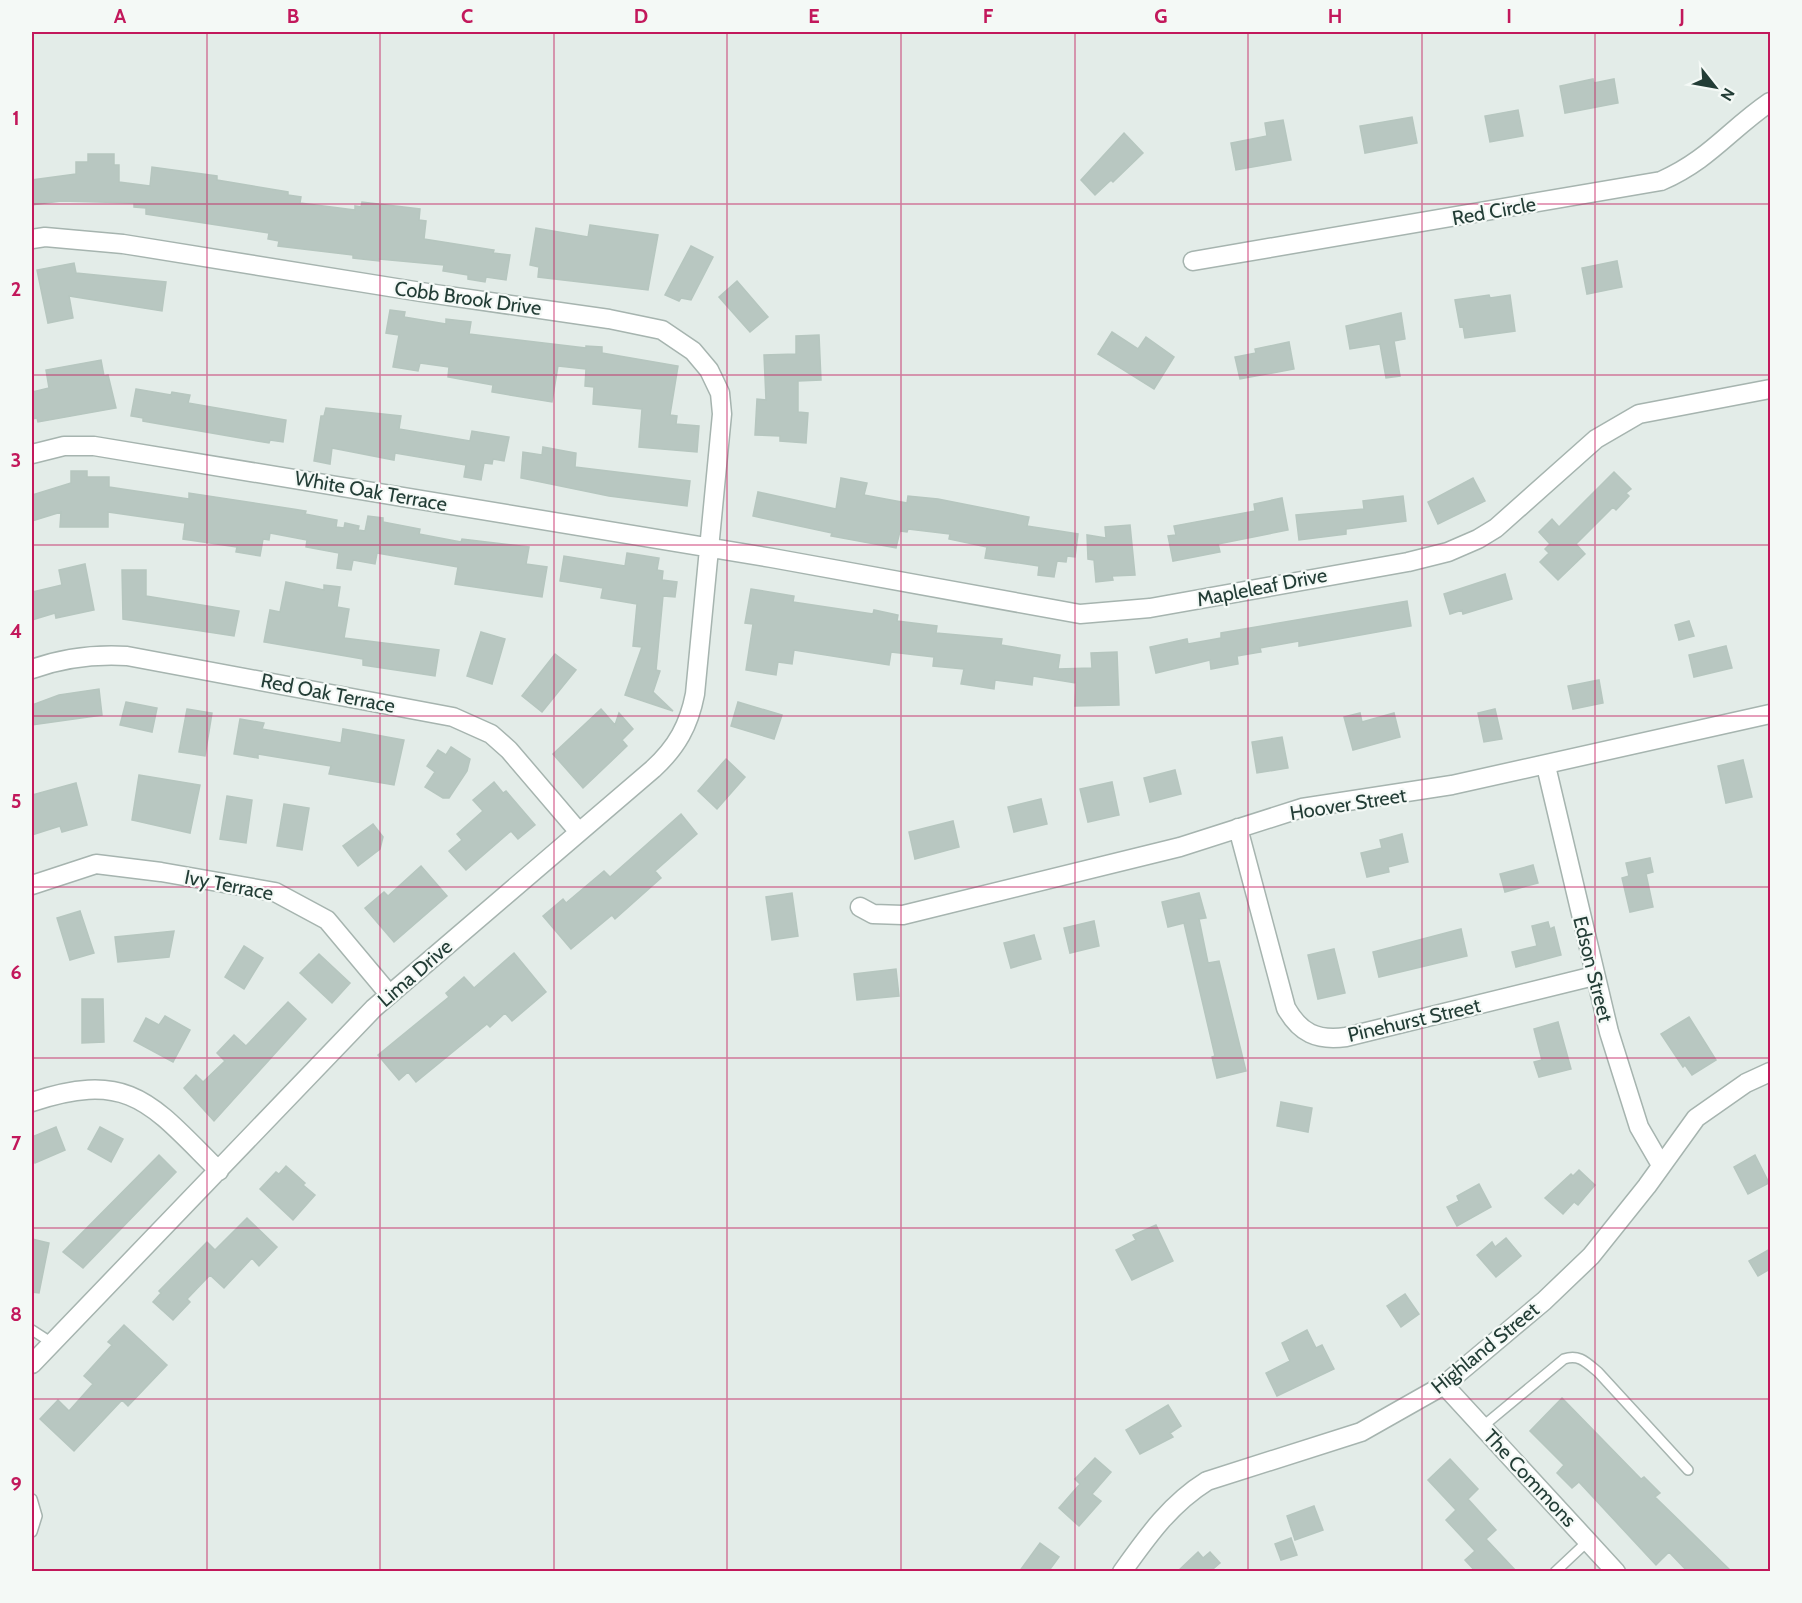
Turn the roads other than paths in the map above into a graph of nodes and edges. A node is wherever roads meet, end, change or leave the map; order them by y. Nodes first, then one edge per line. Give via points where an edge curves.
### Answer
1 (1770, 102) edge
2 (32, 239) edge
3 (1193, 261) dead end
4 (1770, 389) edge
5 (32, 454) edge
6 (710, 549) junction
7 (32, 669) edge
8 (1770, 714) edge
9 (1546, 766) junction
10 (1238, 828) junction
11 (579, 832) junction
12 (32, 885) edge
13 (860, 907) dead end
14 (1594, 976) junction
15 (389, 994) junction
16 (1770, 1072) edge
17 (32, 1102) edge
18 (1661, 1165) junction
19 (219, 1171) junction
20 (32, 1330) edge
21 (52, 1343) junction
22 (32, 1364) edge
23 (1444, 1385) junction
24 (1482, 1427) junction
25 (1688, 1470) dead end
26 (32, 1499) edge
27 (32, 1532) edge
28 (1588, 1541) junction
29 (1122, 1572) edge
30 (1555, 1572) edge
31 (1616, 1572) edge

1 - 3 street, Red Circle via 1705,158 1660,181
2 - 6 street, Cobb Brook Drive via 123,244 662,330 693,351 709,370 720,393 722,414
4 - 6 street, Mapleleaf Drive via 1639,414 1617,425 1566,464 1496,528 1448,552 1150,608 1080,614
5 - 6 street, White Oak Terrace via 64,446 94,446
6 - 11 street, Lima Drive via 695,694 684,732 665,758
7 - 11 street, Red Oak Terrace via 77,658 127,656 453,717 491,734
8 - 9 street, Hoover Street
9 - 10 street, Hoover Street via 1419,792 1302,808
9 - 14 street, Edson Street
10 - 13 street, Hoover Street via 1180,848 903,915 873,914
10 - 14 street, Pinehurst Street via 1286,1008 1298,1027 1315,1037 1346,1037
11 - 15 street, Lima Drive
12 - 15 street, Ivy Terrace via 96,864 275,892 327,920
14 - 18 street, Edson Street via 1639,1127
15 - 19 street, Lima Drive
16 - 18 street, Highland Street via 1746,1083 1696,1118
17 - 19 street via 89,1088 130,1096 154,1109
18 - 23 street, Highland Street via 1591,1256
19 - 21 street, Lima Drive
20 - 21 lane
21 - 22 street, Lima Drive
23 - 24 street, The Commons
23 - 29 street, Highland Street via 1361,1432 1207,1481 1166,1513
24 - 25 lane via 1572,1356 1581,1358 1598,1372
24 - 28 street, The Commons
26 - 27 lane via 37,1516
28 - 30 lane
28 - 31 street, The Commons

